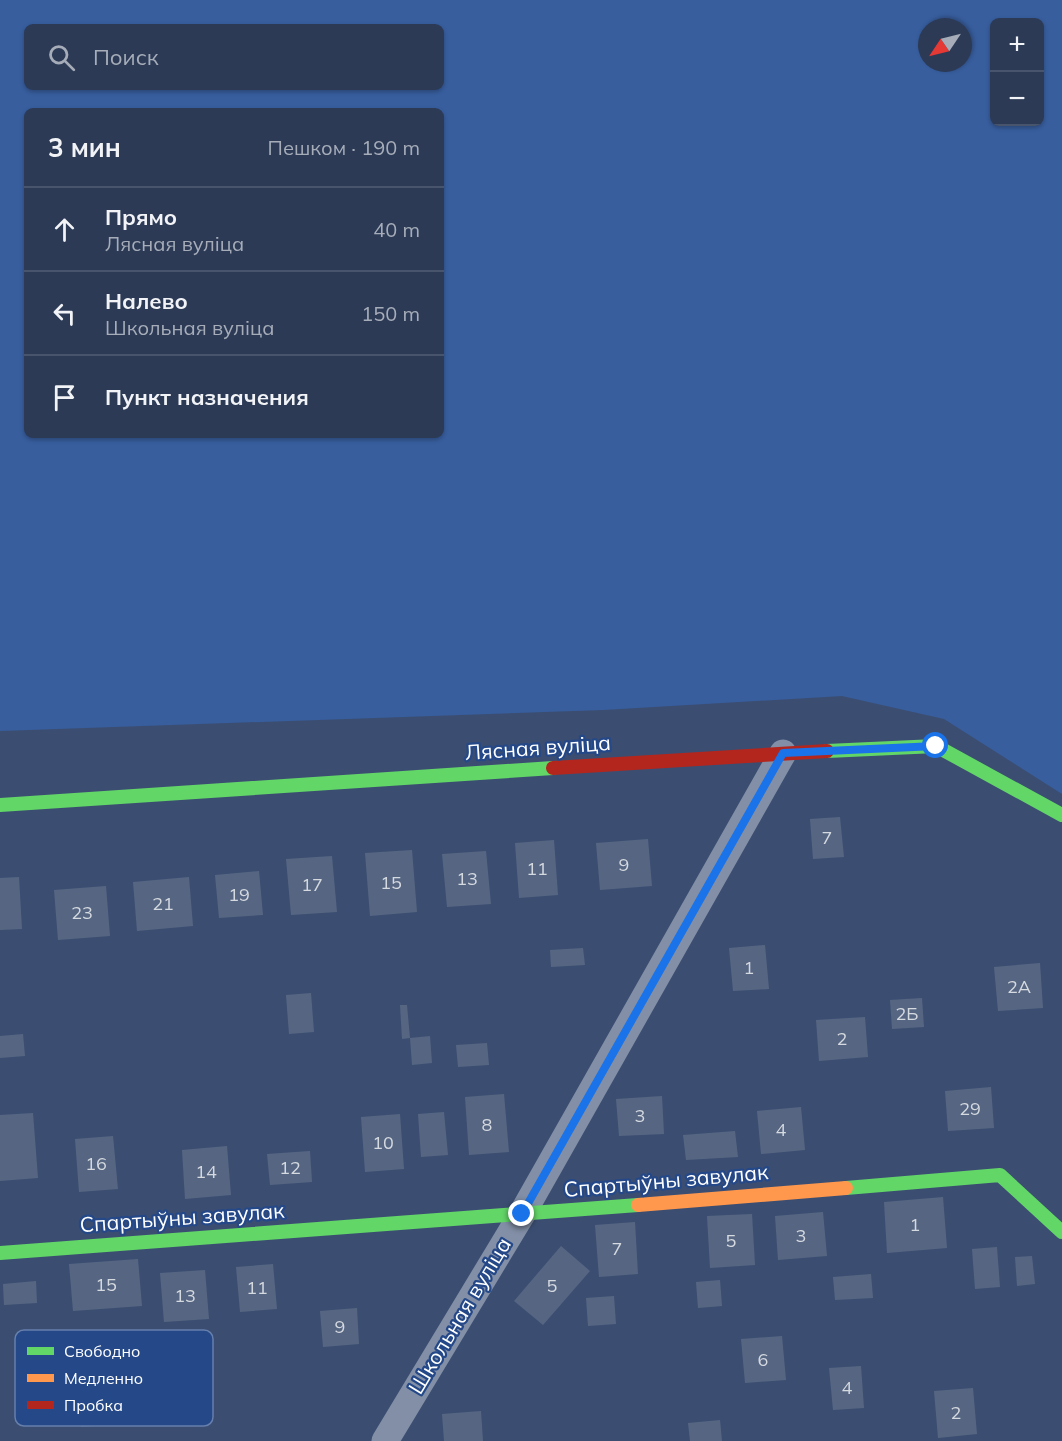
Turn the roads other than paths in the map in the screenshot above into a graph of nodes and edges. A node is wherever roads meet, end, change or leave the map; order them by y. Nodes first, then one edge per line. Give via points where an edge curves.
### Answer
1 (783, 753) junction
2 (0, 805) edge
3 (1062, 815) edge
4 (522, 1214) junction
5 (1062, 1232) edge
6 (0, 1253) edge
7 (385, 1441) edge

1 - 2 street, Лясная вуліца
1 - 3 street, Лясная вуліца via 936,746
1 - 4 street, Школьная вуліца
4 - 5 street, Спартыўны завулак via 1000,1175
4 - 6 street, Спартыўны завулак
4 - 7 street, Школьная вуліца

